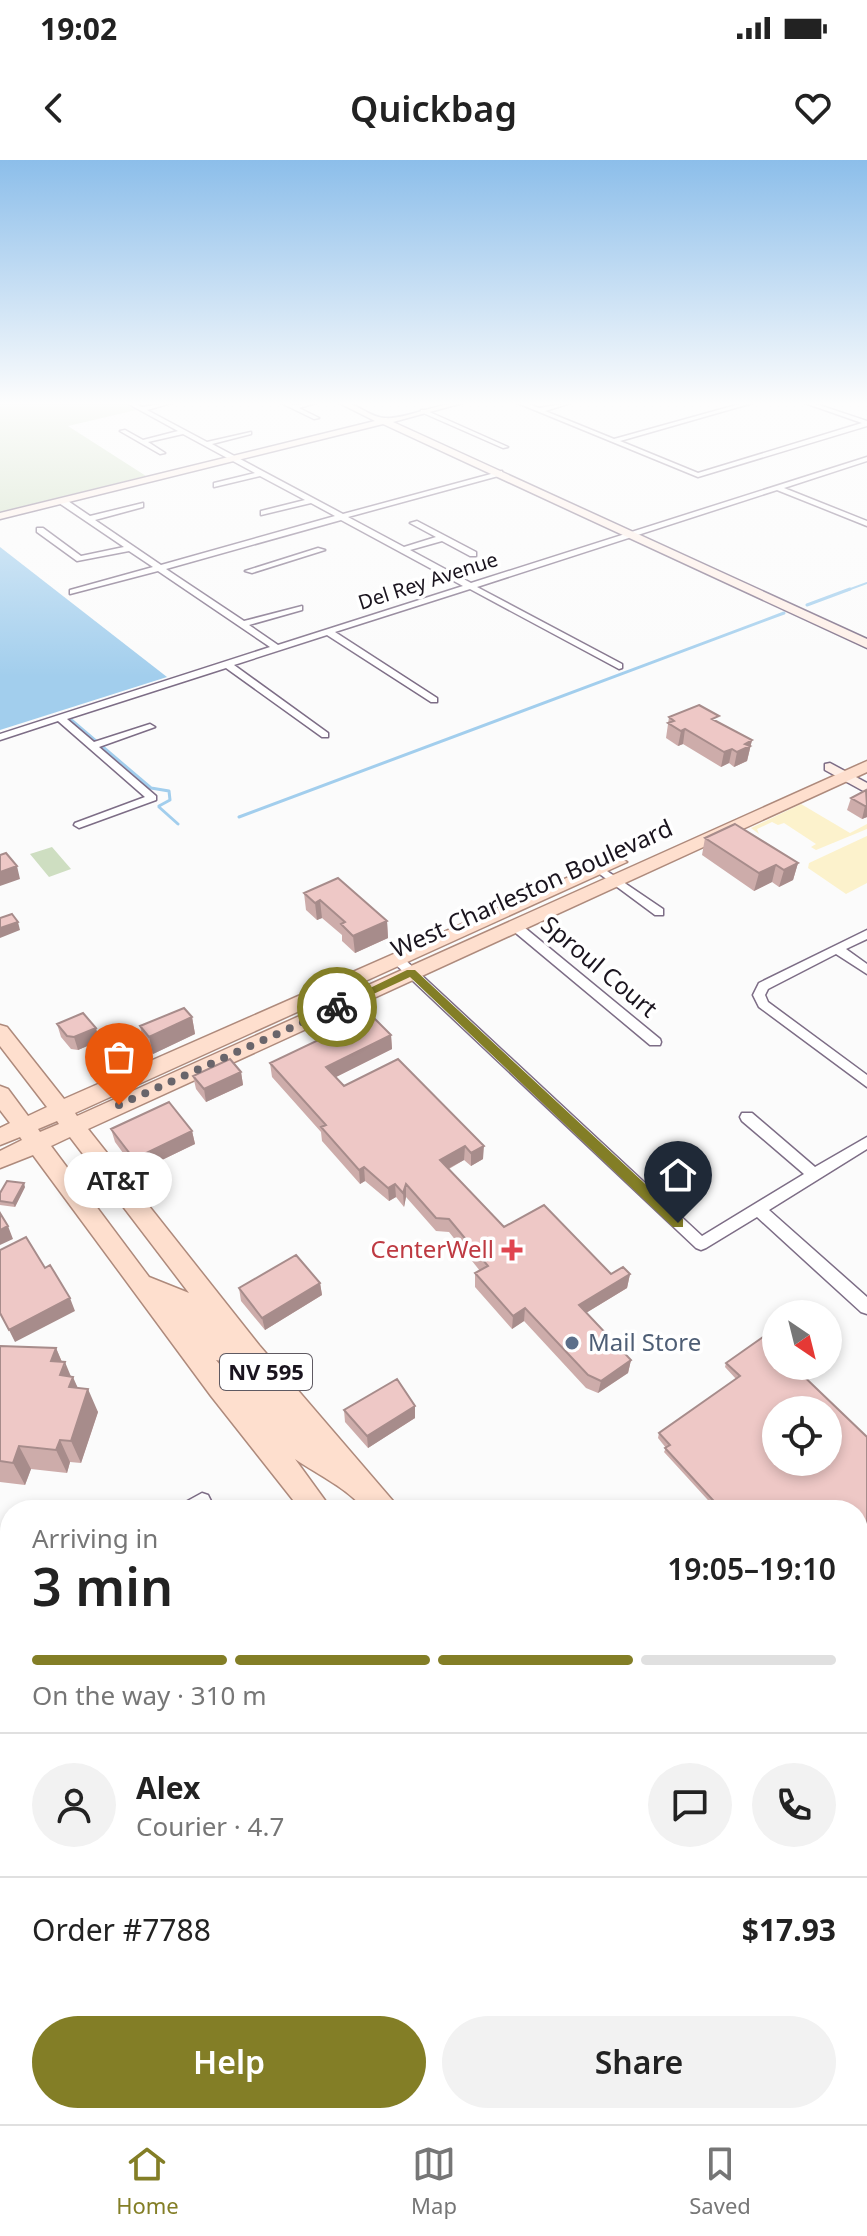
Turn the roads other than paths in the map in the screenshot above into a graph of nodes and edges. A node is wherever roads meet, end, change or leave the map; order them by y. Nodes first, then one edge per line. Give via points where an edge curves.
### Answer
1 (92, 494) edge
2 (297, 494) edge
3 (425, 494) edge
4 (543, 494) edge
5 (759, 494) edge
6 (791, 494) edge
7 (62, 501) junction
8 (311, 501) junction
9 (140, 505) dead end
10 (264, 513) dead end
11 (0, 516) edge
12 (341, 517) junction
13 (89, 519) junction
14 (414, 523) dead end
15 (867, 524) edge
16 (40, 530) dead end
17 (631, 535) junction
18 (442, 538) junction
19 (254, 541) junction
20 (131, 548) junction
21 (264, 548) dead end
22 (321, 550) dead end
23 (402, 550) junction
24 (274, 554) dead end
25 (473, 554) dead end
26 (284, 560) junction
27 (161, 567) junction
28 (249, 571) dead end
29 (469, 587) junction
30 (73, 592) dead end
31 (299, 608) dead end
32 (244, 624) junction
33 (328, 632) junction
34 (867, 644) edge
35 (277, 648) junction
36 (227, 664) junction
37 (619, 666) dead end
38 (434, 700) dead end
39 (60, 718) junction
40 (150, 727) dead end
41 (325, 735) dead end
42 (0, 737) edge
43 (92, 746) junction
44 (867, 751) edge
45 (867, 766) edge
46 (838, 772) junction
47 (867, 789) edge
48 (79, 825) dead end
49 (608, 875) junction
50 (659, 912) dead end
51 (515, 926) junction
52 (867, 934) edge
53 (837, 949) junction
54 (405, 966) junction
55 (867, 970) edge
56 (0, 1032) edge
57 (655, 1042) dead end
58 (867, 1082) edge
59 (0, 1094) edge
60 (747, 1117) dead end
61 (67, 1118) junction
62 (30, 1134) junction
63 (0, 1137) edge
64 (867, 1142) edge
65 (0, 1160) edge
66 (814, 1174) junction
67 (758, 1209) junction
68 (141, 1284) junction
69 (867, 1307) edge
70 (250, 1353) junction
71 (220, 1388) junction
72 (310, 1500) edge
73 (373, 1500) edge
74 (374, 1500) edge

1 - 7 street
2 - 8 street
3 - 12 street
4 - 17 street
5 - 17 street, Del Rey Avenue
6 - 15 street
7 - 11 street
7 - 13 street
8 - 10 street
8 - 12 street
9 - 13 street
12 - 19 street
12 - 23 street
13 - 20 street
14 - 18 street
16 - 20 street via 80,559
17 - 29 street, Del Rey Avenue
17 - 34 street
18 - 23 street
18 - 25 street
19 - 21 street
19 - 27 street
20 - 27 street
22 - 26 street
23 - 29 street
24 - 26 street
26 - 28 street
27 - 30 street
27 - 32 street
29 - 33 street, Del Rey Avenue
29 - 37 street
31 - 32 street
32 - 35 street
33 - 35 street, Del Rey Avenue
33 - 38 street
35 - 36 street, Del Rey Avenue
36 - 39 street, Del Rey Avenue
36 - 41 street
39 - 42 street, Del Rey Avenue
39 - 43 street
40 - 43 street
43 - 48 street via 152,798
44 - 46 main road, West Charleston Boulevard
45 - 46 main road, West Charleston Boulevard
46 - 47 street
46 - 49 main road, West Charleston Boulevard
49 - 50 street
49 - 51 main road, West Charleston Boulevard
49 - 54 main road, West Charleston Boulevard
51 - 54 main road, West Charleston Boulevard
51 - 57 street, Sproul Court
52 - 53 street
53 - 55 street
53 - 58 street via 763,986 759,995 763,1004
54 - 61 main road, West Charleston Boulevard
54 - 67 street via 701,1244
56 - 61 main road, NV 595
59 - 62 main road, NV 595
60 - 66 street
61 - 62 main road, West Charleston Boulevard
61 - 70 main road, NV 595
62 - 63 main road, West Charleston Boulevard
62 - 65 main road, West Charleston Boulevard
62 - 68 main road, NV 595
64 - 66 street
66 - 67 street
67 - 69 street
68 - 70 main road via 177,1297 223,1354
68 - 71 main road, NV 595
70 - 74 main road, NV 595
71 - 72 main road, NV 595
71 - 73 main road via 241,1384 252,1390 299,1447

